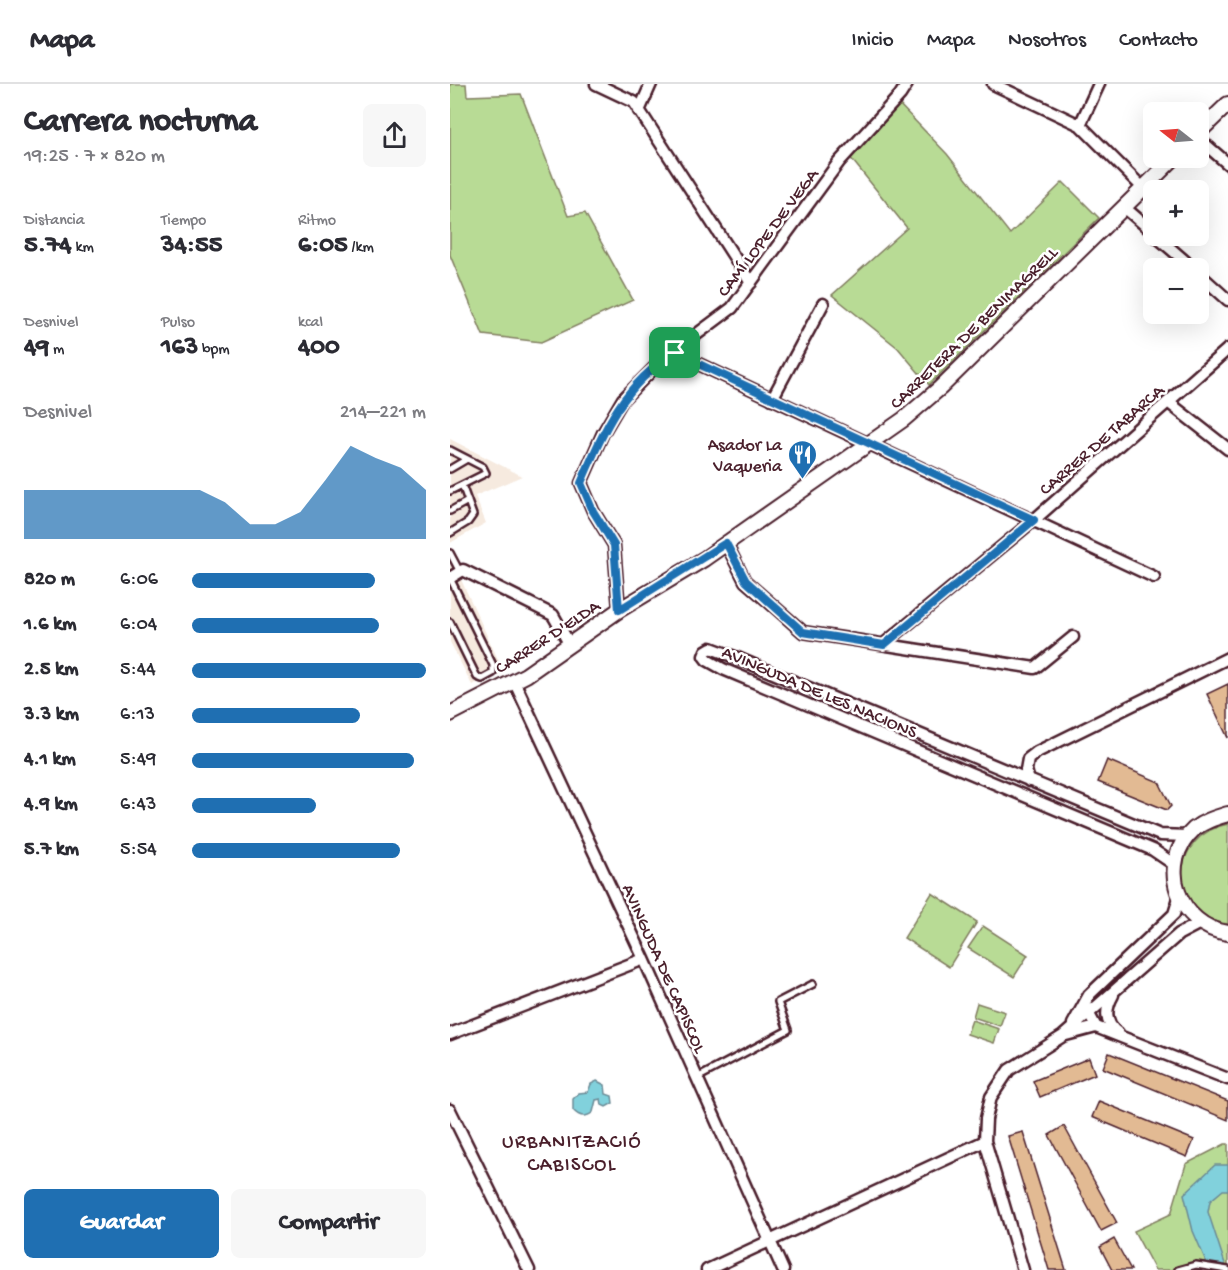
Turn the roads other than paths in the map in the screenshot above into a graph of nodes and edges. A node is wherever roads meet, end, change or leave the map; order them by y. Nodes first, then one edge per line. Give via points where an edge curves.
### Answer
1 (596, 84) edge
2 (651, 84) edge
3 (907, 84) edge
4 (993, 84) edge
5 (1099, 84) edge
6 (1228, 104) edge
7 (639, 111) junction
8 (1209, 122) edge
9 (1080, 125) junction
10 (1209, 148) edge
11 (1228, 164) edge
12 (1164, 168) edge
13 (1151, 180) edge
14 (1143, 188) joint
15 (1124, 207) junction
16 (1143, 224) edge
17 (1168, 246) edge
18 (1182, 258) edge
19 (751, 283) junction
20 (1209, 283) edge
21 (1228, 300) edge
22 (823, 304) dead end
23 (1228, 349) edge
24 (675, 353) junction
25 (772, 399) junction
26 (1168, 402) junction
27 (870, 443) junction
28 (1228, 449) edge
29 (450, 450) edge
30 (467, 459) junction
31 (450, 469) edge
32 (462, 484) junction
33 (450, 491) edge
34 (468, 501) junction
35 (450, 511) edge
36 (1034, 520) junction
37 (450, 533) edge
38 (726, 543) junction
39 (450, 553) edge
40 (460, 572) junction
41 (1154, 577) dead end
42 (450, 578) edge
43 (631, 603) joint
44 (619, 610) junction
45 (450, 622) edge
46 (1073, 638) dead end
47 (570, 645) junction
48 (884, 645) junction
49 (1228, 658) edge
50 (514, 681) junction
51 (450, 714) edge
52 (1029, 781) junction
53 (1228, 814) edge
54 (1188, 836) junction
55 (1175, 865) junction
56 (1179, 898) junction
57 (1200, 924) junction
58 (1228, 933) edge
59 (644, 959) junction
60 (813, 984) dead end
61 (1116, 990) junction
62 (1092, 992) junction
63 (1089, 1014) junction
64 (1096, 1027) junction
65 (450, 1034) edge
66 (1063, 1036) junction
67 (1124, 1037) junction
68 (697, 1078) junction
69 (1228, 1080) edge
70 (450, 1110) edge
71 (985, 1141) junction
72 (770, 1240) junction
73 (529, 1270) edge
74 (706, 1270) edge
75 (783, 1270) edge
76 (1023, 1270) edge
77 (1178, 1270) edge
78 (1228, 1270) edge

1 - 7 street via 633,102
2 - 7 street
3 - 19 street, CAMÍ LOPE DE VEGA via 839,162
4 - 9 street
5 - 9 street
6 - 8 street
7 - 19 street
9 - 14 street
10 - 11 street
12 - 13 street, CARRETERA DE BENIMAGRELL
14 - 15 street, CARRETERA DE BENIMAGRELL
15 - 16 street
15 - 27 street, CARRETERA DE BENIMAGRELL via 940,388
17 - 18 street
19 - 24 street, CAMÍ LOPE DE VEGA via 732,308
20 - 21 street
22 - 25 street
23 - 26 street, CARRER DE TABARCA
24 - 25 street
24 - 44 street, CAMÍ LOPE DE VEGA via 661,361 623,399 581,483 614,545
25 - 27 street
26 - 28 street
26 - 36 street, CARRER DE TABARCA
27 - 36 street
27 - 38 street, CARRETERA DE BENIMAGRELL
29 - 30 lane
30 - 31 lane
30 - 32 lane via 483,467 486,473
32 - 33 lane
32 - 34 lane
34 - 35 lane
34 - 37 lane via 473,515
36 - 41 street
36 - 48 street, CARRER DE TABARCA
38 - 43 street, CARRETERA DE BENIMAGRELL
38 - 48 street via 746,581 803,632
39 - 40 lane
40 - 42 street
40 - 47 street via 463,570 553,615
42 - 45 lane via 493,665 493,673 482,679 477,677
43 - 44 street, CARRER D'ELDA
44 - 47 street, CARRER D'ELDA
46 - 48 street via 1035,668
47 - 50 street, CARRER D'ELDA
49 - 52 street via 1037,752 1028,759
50 - 51 street, CARRER D'ELDA
50 - 59 street, AVINGUDA DE CAPISCOL
52 - 54 street, AVINGUDA DE LES NACIONS via 1160,835
52 - 55 street, AVINGUDA DE LES NACIONS via 735,657 711,648 704,656 723,669 1152,849
53 - 54 street via 1209,819
54 - 55 street
55 - 56 street
56 - 57 street
56 - 62 street via 1174,914
57 - 58 street
57 - 61 street via 1179,934
59 - 65 street
59 - 68 street, AVINGUDA DE CAPISCOL
60 - 68 lane via 778,1002 788,1030
61 - 63 street
61 - 67 street via 1107,1006 1107,1018
62 - 63 street
62 - 66 street
63 - 64 street
63 - 66 street
64 - 66 street
64 - 67 street
66 - 71 street via 1009,1070 991,1097
67 - 69 street
68 - 72 street, AVINGUDA DE CAPISCOL
70 - 73 street
71 - 72 street
71 - 76 street
72 - 74 street
72 - 75 street, AVINGUDA DE CAPISCOL
77 - 78 lane via 1204,1266

